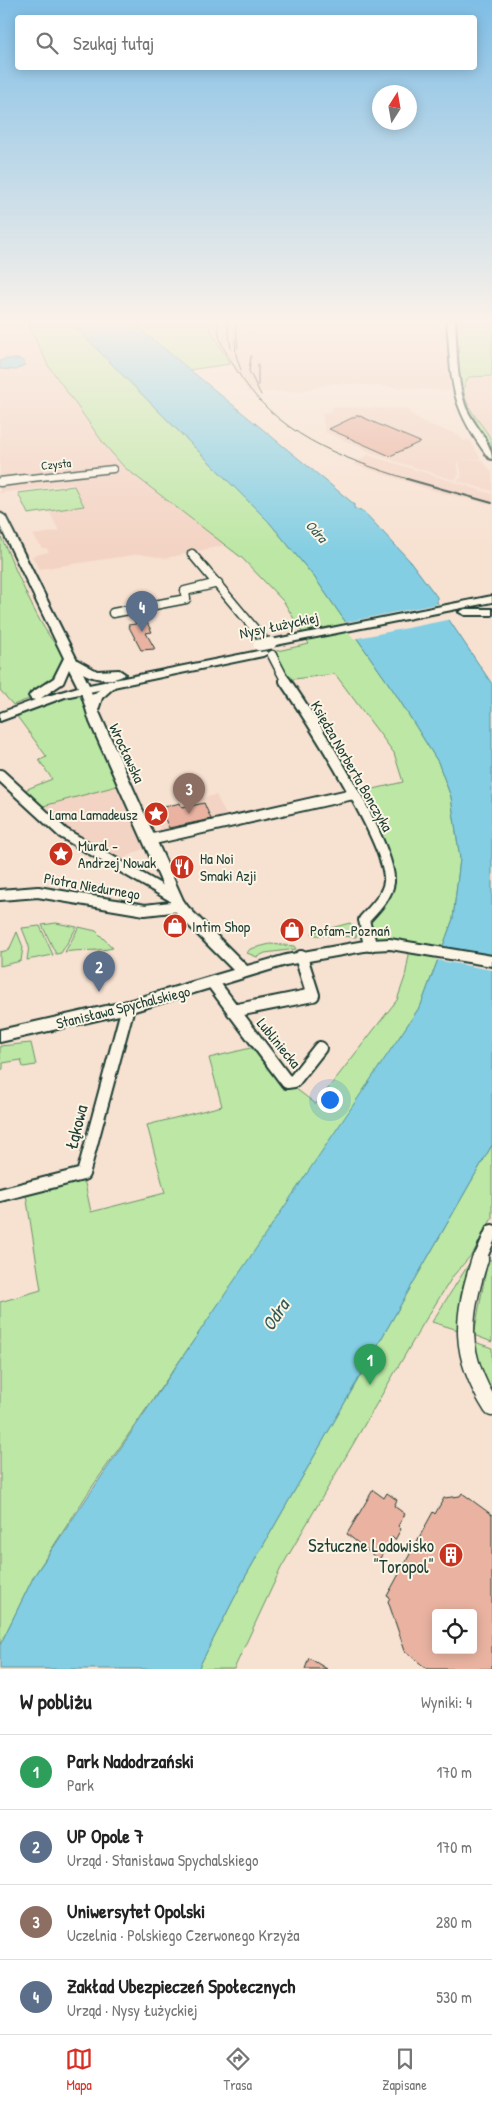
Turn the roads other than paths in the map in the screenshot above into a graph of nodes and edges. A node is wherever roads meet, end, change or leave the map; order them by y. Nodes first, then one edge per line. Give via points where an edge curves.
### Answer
1 (460, 398) edge
2 (492, 456) edge
3 (114, 469) dead end
4 (0, 482) edge
5 (0, 516) edge
6 (192, 554) dead end
7 (218, 583) junction
8 (486, 603) edge
9 (461, 608) junction
10 (113, 613) dead end
11 (267, 647) junction
12 (69, 659) junction
13 (127, 674) junction
14 (115, 682) junction
15 (79, 687) junction
16 (34, 697) junction
17 (0, 710) edge
18 (92, 710) junction
19 (0, 717) edge
20 (96, 722) junction
21 (0, 776) edge
22 (353, 794) junction
23 (149, 840) junction
24 (0, 895) edge
25 (178, 902) junction
26 (370, 945) junction
27 (301, 957) junction
28 (492, 961) edge
29 (245, 973) junction
30 (213, 984) junction
31 (128, 1007) junction
32 (233, 1011) junction
33 (0, 1036) edge
34 (320, 1048) dead end
35 (0, 1195) edge
36 (492, 1231) edge
37 (492, 1408) edge

1 - 2 main road via 462,409
3 - 4 street, Czysta
5 - 12 main road, Wrocławska
6 - 7 street, Księdza Norberta Bonczyka
7 - 10 street via 185,591 186,599
7 - 11 street, Księdza Norberta Bonczyka
8 - 9 main road
8 - 9 main road, Nysy Łużyckiej
9 - 11 main road, Nysy Łużyckiej
11 - 13 main road, Nysy Łużyckiej
11 - 14 main road, Nysy Łużyckiej
11 - 22 street, Księdza Norberta Bonczyka
12 - 13 main road via 95,675
12 - 15 main road, Wrocławska
12 - 16 main road via 59,680
13 - 15 main road, Nysy Łużyckiej
14 - 15 main road, Nysy Łużyckiej
14 - 18 street via 97,696
15 - 16 main road
15 - 18 street, Wrocławska
15 - 19 main road
15 - 20 street, Wrocławska
16 - 17 main road
18 - 20 street, Wrocławska
20 - 23 street, Wrocławska
21 - 25 street via 63,833
22 - 23 street
22 - 26 street, Księdza Norberta Bonczyka via 382,850 389,876 381,899 364,920
23 - 25 street, Wrocławska
24 - 25 street, Piotra Niedurnego via 38,892 152,910
25 - 29 street, Wrocławska
26 - 27 street, Stanisława Spychalskiego
26 - 28 street, Stanisława Spychalskiego via 390,944
27 - 29 street, Stanisława Spychalskiego
27 - 32 street, Lubliniecka via 313,995
29 - 30 street, Stanisława Spychalskiego
30 - 31 street, Stanisława Spychalskiego
30 - 32 street, Lubliniecka
31 - 33 street, Stanisława Spychalskiego
31 - 35 street, Łąkowa via 83,1174
32 - 34 street, Lubliniecka via 287,1082 294,1082
36 - 37 street via 479,1259 465,1332 471,1368

